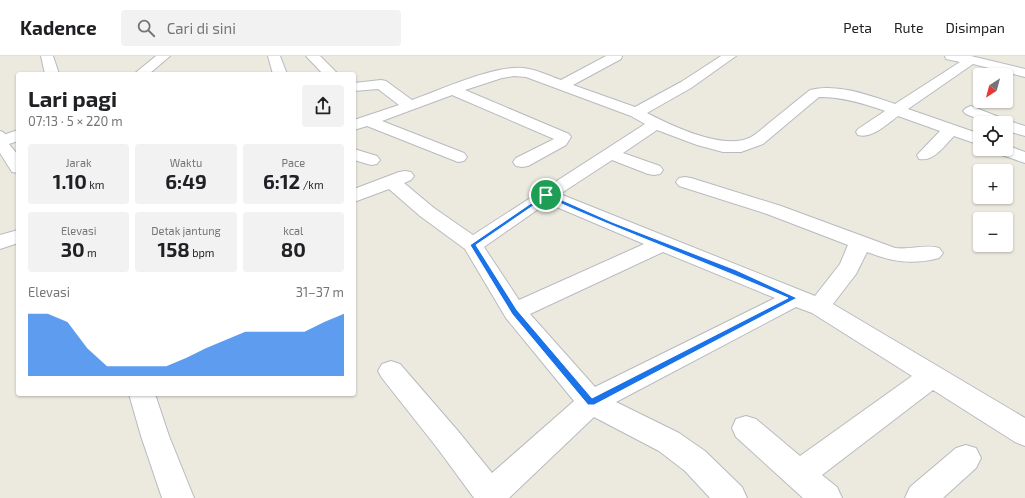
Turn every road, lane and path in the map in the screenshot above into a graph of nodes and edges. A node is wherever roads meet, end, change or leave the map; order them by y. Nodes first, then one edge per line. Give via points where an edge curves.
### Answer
1 (47, 56) edge
2 (164, 56) edge
3 (312, 56) edge
4 (616, 56) edge
5 (730, 56) edge
6 (951, 56) edge
7 (998, 56) edge
8 (278, 57) edge
9 (971, 60) junction
10 (1025, 62) edge
11 (51, 72) edge
12 (144, 72) edge
13 (280, 72) edge
14 (329, 72) edge
15 (1025, 73) edge
16 (562, 85) junction
17 (356, 87) edge
18 (452, 90) junction
19 (409, 105) junction
20 (971, 111) dead end
21 (636, 113) junction
22 (908, 114) junction
23 (984, 116) edge
24 (361, 123) edge
25 (656, 124) junction
26 (1013, 127) edge
27 (952, 130) junction
28 (1025, 131) edge
29 (864, 132) dead end
30 (973, 138) edge
31 (7, 142) edge
32 (1013, 153) edge
33 (611, 154) junction
34 (356, 155) edge
35 (925, 155) dead end
36 (458, 157) dead end
37 (1025, 158) edge
38 (522, 162) dead end
39 (16, 163) edge
40 (356, 165) edge
41 (654, 170) dead end
42 (685, 182) dead end
43 (356, 195) edge
44 (546, 195) junction
45 (16, 237) edge
46 (859, 241) junction
47 (0, 242) edge
48 (662, 244) junction
49 (473, 245) junction
50 (932, 253) dead end
51 (794, 298) junction
52 (820, 307) junction
53 (514, 312) junction
54 (391, 371) dead end
55 (932, 376) junction
56 (143, 396) edge
57 (591, 402) junction
58 (746, 428) dead end
59 (1025, 433) edge
60 (966, 458) dead end
61 (798, 474) junction
62 (488, 497) edge
63 (178, 498) edge
64 (731, 498) edge
65 (826, 498) edge
66 (921, 498) edge

1 - 11 street
2 - 12 street
3 - 14 street
4 - 16 street
5 - 21 street
6 - 9 street
7 - 10 street
8 - 13 street
9 - 15 street
9 - 22 street
16 - 18 street via 510,67
16 - 21 street
17 - 19 street via 381,84
18 - 19 street
18 - 38 street via 563,137 560,142
19 - 24 street
20 - 23 street
21 - 25 street
22 - 25 street via 836,92 815,93 757,141 747,146 732,148 714,146
22 - 27 street
22 - 29 street
24 - 36 street
25 - 33 street
26 - 28 street
27 - 30 street
27 - 35 street
31 - 39 street
32 - 37 street
33 - 41 street
33 - 44 street
34 - 40 street via 371,160
42 - 46 street via 774,210
43 - 49 street via 393,181 427,212
44 - 48 street
44 - 49 street
45 - 47 street
46 - 50 street via 891,254 904,256
46 - 52 street via 857,255 851,266 825,295
48 - 51 street
48 - 53 street
49 - 53 street
51 - 52 street
51 - 57 street
52 - 55 street
53 - 57 street
54 - 62 street via 448,440
55 - 59 street
55 - 61 street
56 - 63 street
57 - 62 street
57 - 64 street via 675,446
58 - 61 street
60 - 66 street
61 - 65 street

